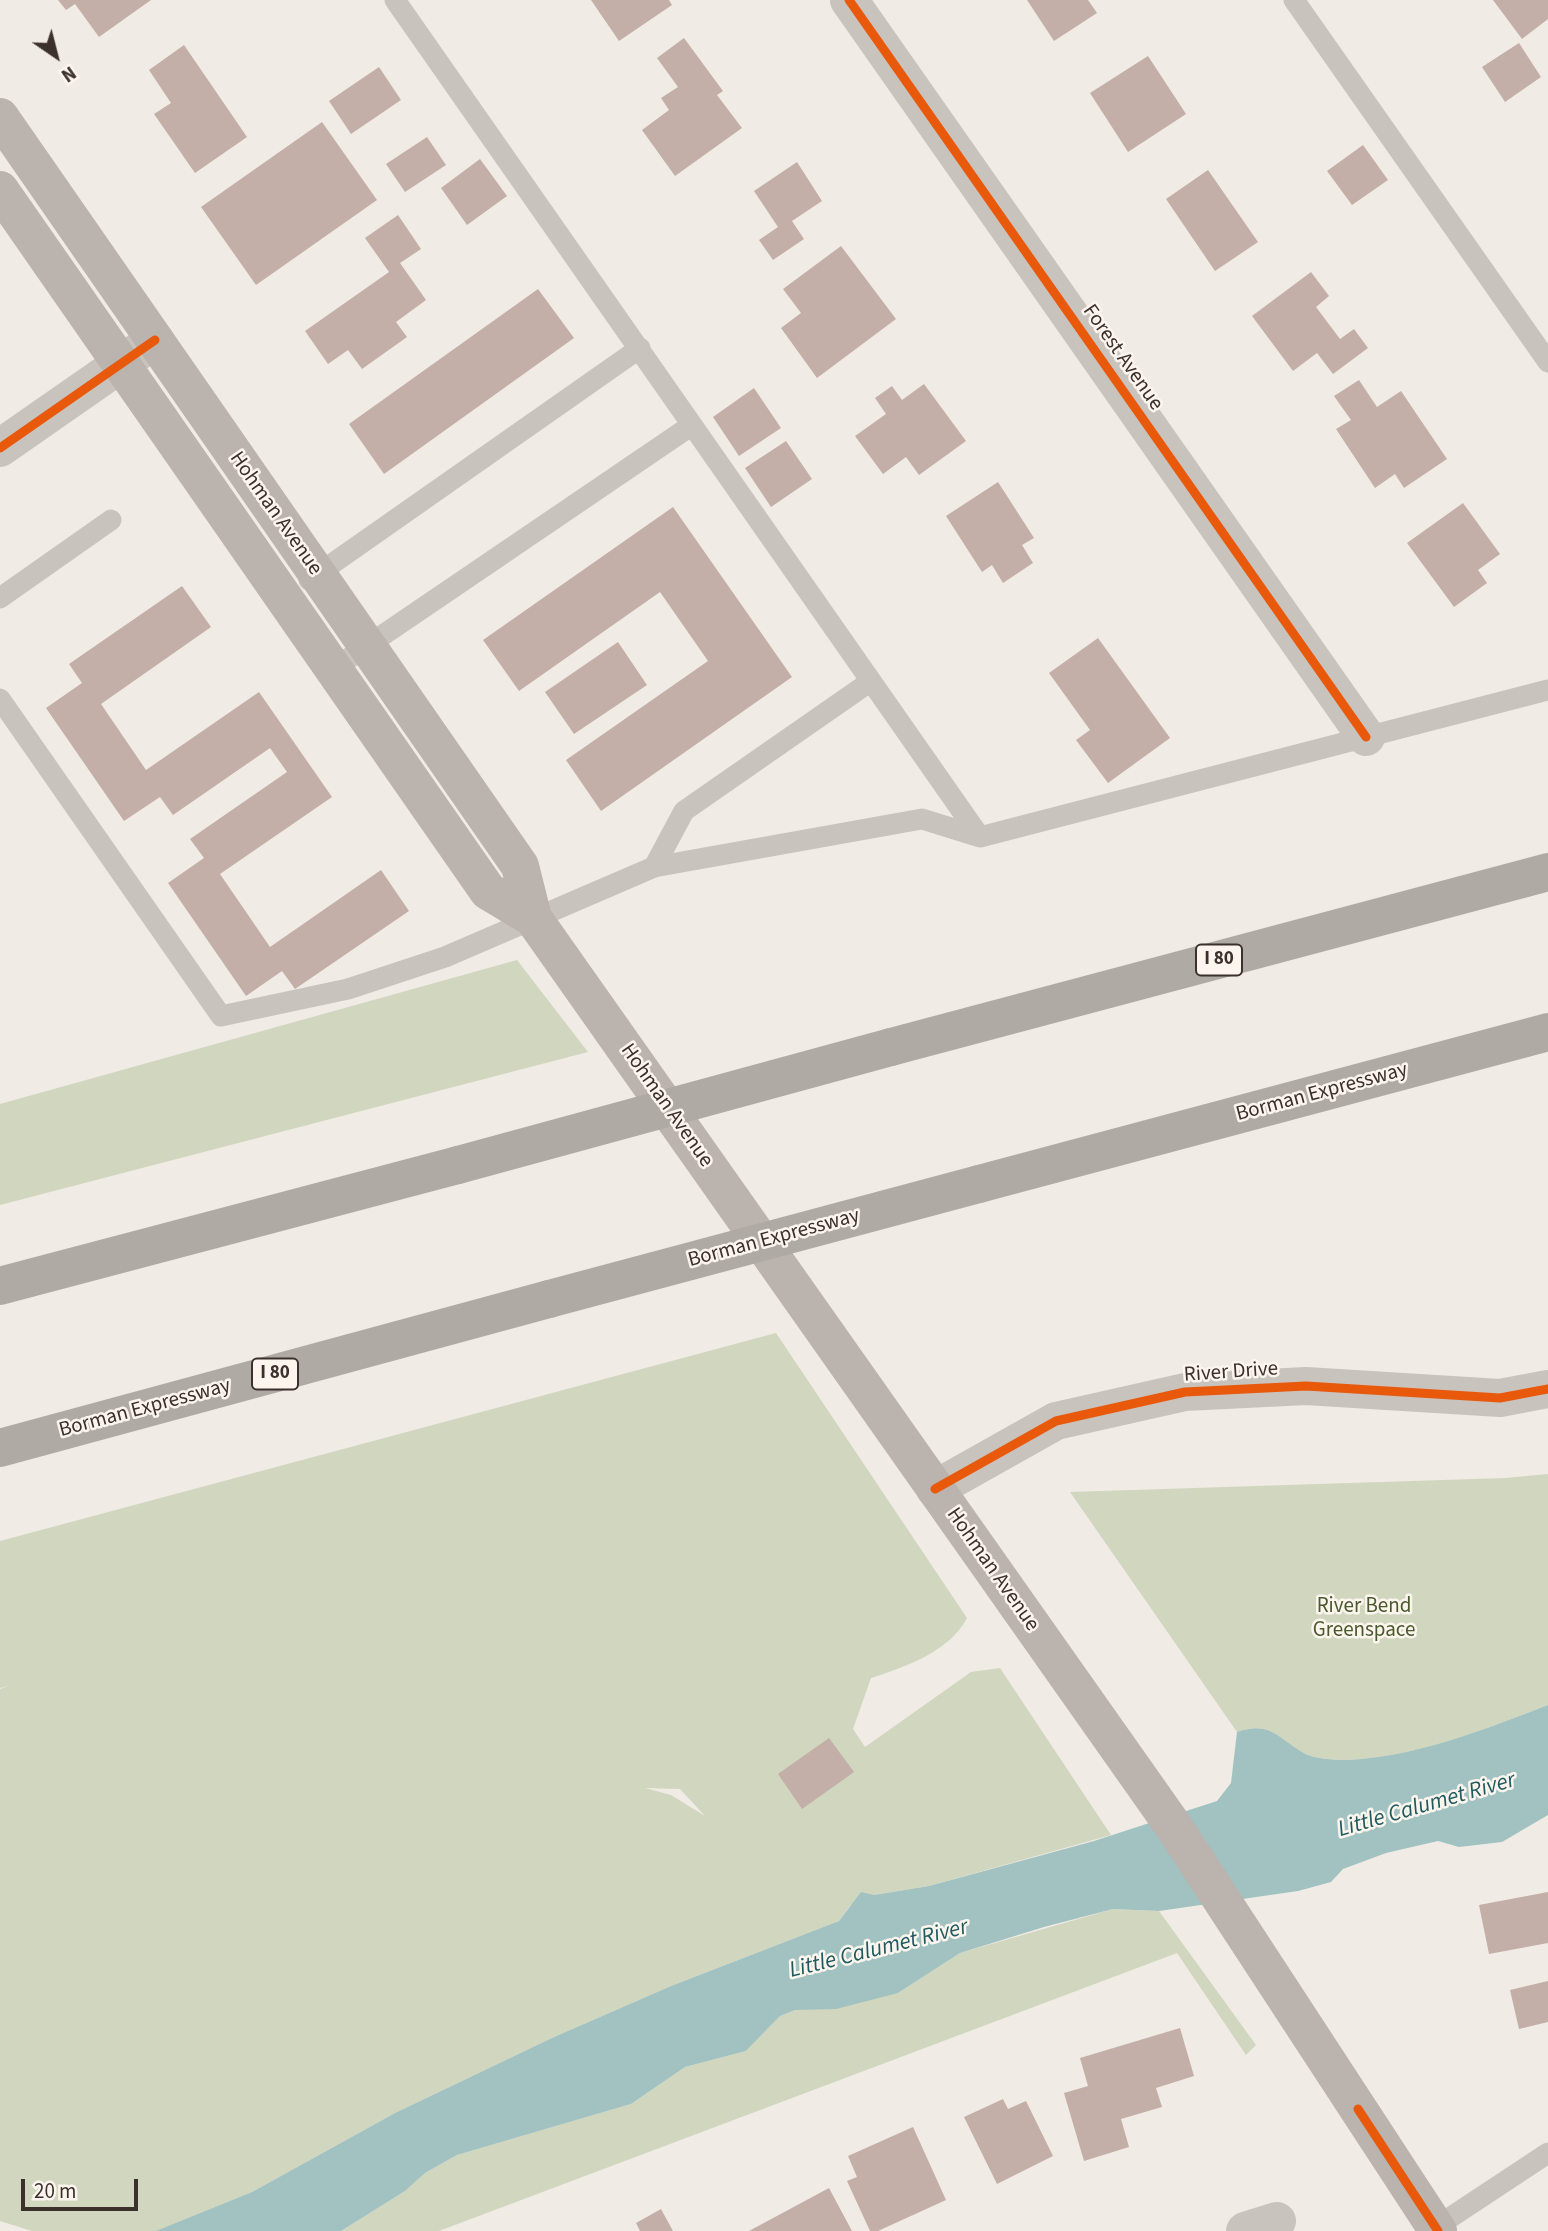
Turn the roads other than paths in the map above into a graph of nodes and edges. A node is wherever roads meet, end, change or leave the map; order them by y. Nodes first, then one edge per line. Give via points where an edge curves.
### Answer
1 (395, 0) edge
2 (849, 0) edge
3 (1294, 0) edge
4 (0, 117) edge
5 (0, 190) edge
6 (155, 340) junction
7 (640, 348) junction
8 (1548, 362) edge
9 (121, 363) junction
10 (692, 425) junction
11 (0, 448) edge
12 (111, 520) dead end
13 (317, 574) junction
14 (0, 598) edge
15 (284, 598) junction
16 (367, 645) junction
17 (333, 669) junction
18 (871, 681) junction
19 (1548, 690) edge
20 (0, 699) edge
21 (1366, 737) junction
22 (980, 837) junction
23 (654, 867) junction
24 (1548, 872) edge
25 (533, 918) junction
26 (1548, 1032) edge
27 (0, 1286) edge
28 (1548, 1389) edge
29 (0, 1448) edge
30 (935, 1489) junction
31 (1548, 2153) edge
32 (1437, 2229) edge

1 - 7 lane
2 - 21 street, Forest Avenue
3 - 8 lane
4 - 6 main road, Hohman Avenue
5 - 9 main road, Hohman Avenue
6 - 9 street
6 - 13 main road, Hohman Avenue
7 - 10 lane
7 - 13 lane
9 - 11 street
9 - 15 main road, Hohman Avenue
10 - 16 lane
10 - 18 lane
12 - 14 lane
13 - 15 lane
13 - 16 main road, Hohman Avenue
15 - 17 main road, Hohman Avenue
16 - 17 lane
16 - 25 main road, Hohman Avenue via 520,866
17 - 25 main road, Hohman Avenue via 488,891
18 - 22 lane
18 - 23 lane via 684,811
19 - 21 lane
20 - 25 lane via 221,1016 348,989 444,957
21 - 22 lane
22 - 23 lane via 922,820
23 - 25 lane
24 - 27 highway, I 80, bridge
25 - 30 main road, Hohman Avenue
26 - 29 highway, Borman Expressway / I 80, bridge
28 - 30 street, River Drive via 1500,1398 1306,1386 1185,1392 1056,1421
30 - 32 main road, Hohman Avenue via 1174,1826
31 - 32 lane

